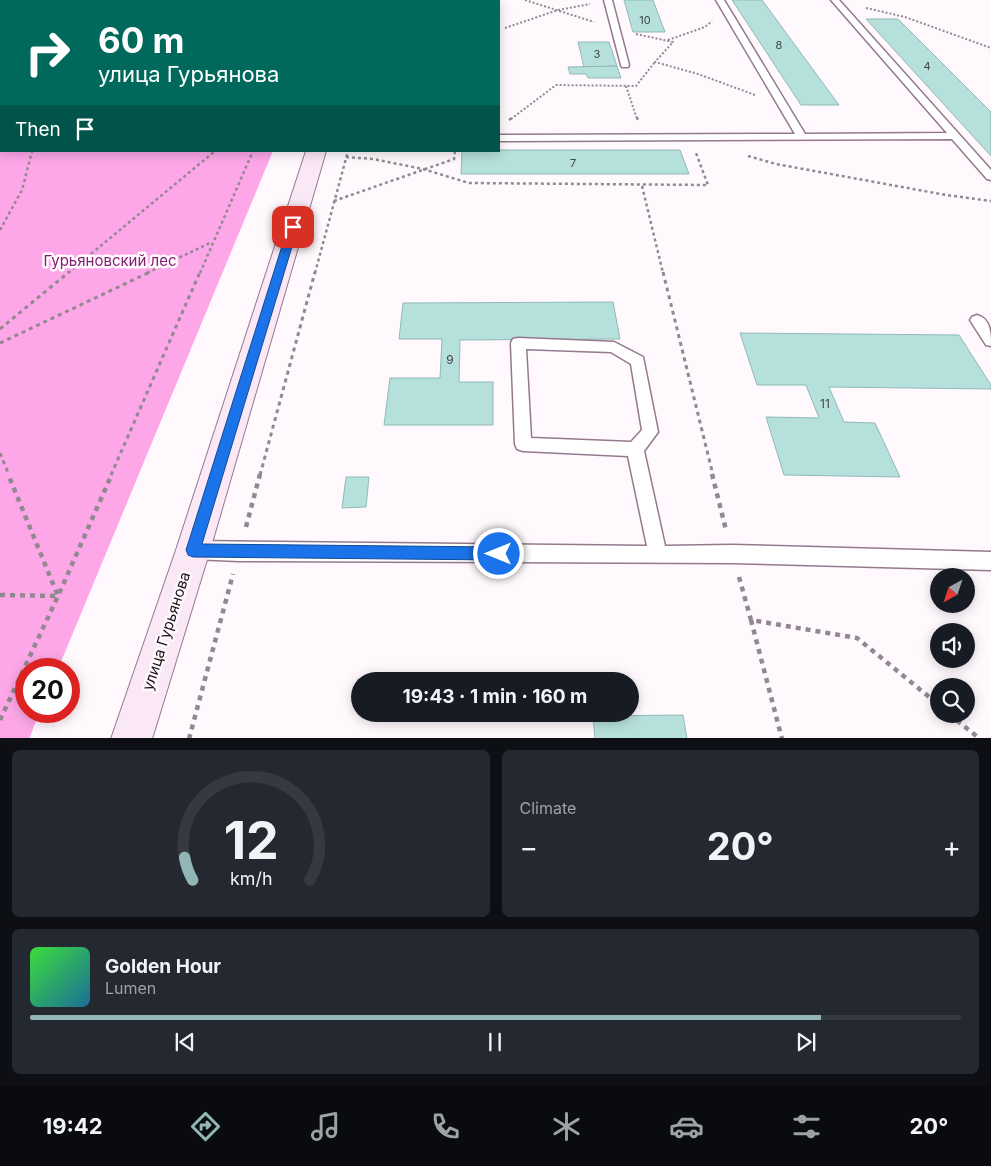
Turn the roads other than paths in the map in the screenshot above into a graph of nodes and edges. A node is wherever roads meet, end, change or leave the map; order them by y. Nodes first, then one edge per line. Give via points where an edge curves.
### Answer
1 (608, 0) edge
2 (720, 0) edge
3 (835, 0) edge
4 (625, 65) dead end
5 (955, 136) junction
6 (500, 138) edge
7 (803, 138) junction
8 (316, 152) edge
9 (991, 177) edge
10 (977, 320) dead end
11 (991, 341) edge
12 (635, 449) junction
13 (193, 550) junction
14 (658, 555) junction
15 (991, 561) edge
16 (131, 738) edge

1 - 4 lane
2 - 7 lane
3 - 5 lane
5 - 7 lane
5 - 9 lane
6 - 7 lane
8 - 13 street, улица Гурьянова
10 - 11 lane
12 - 12 lane via 650,432 638,361 614,347 518,343 523,444
12 - 14 lane
13 - 14 lane
13 - 16 street, улица Гурьянова
14 - 15 lane

